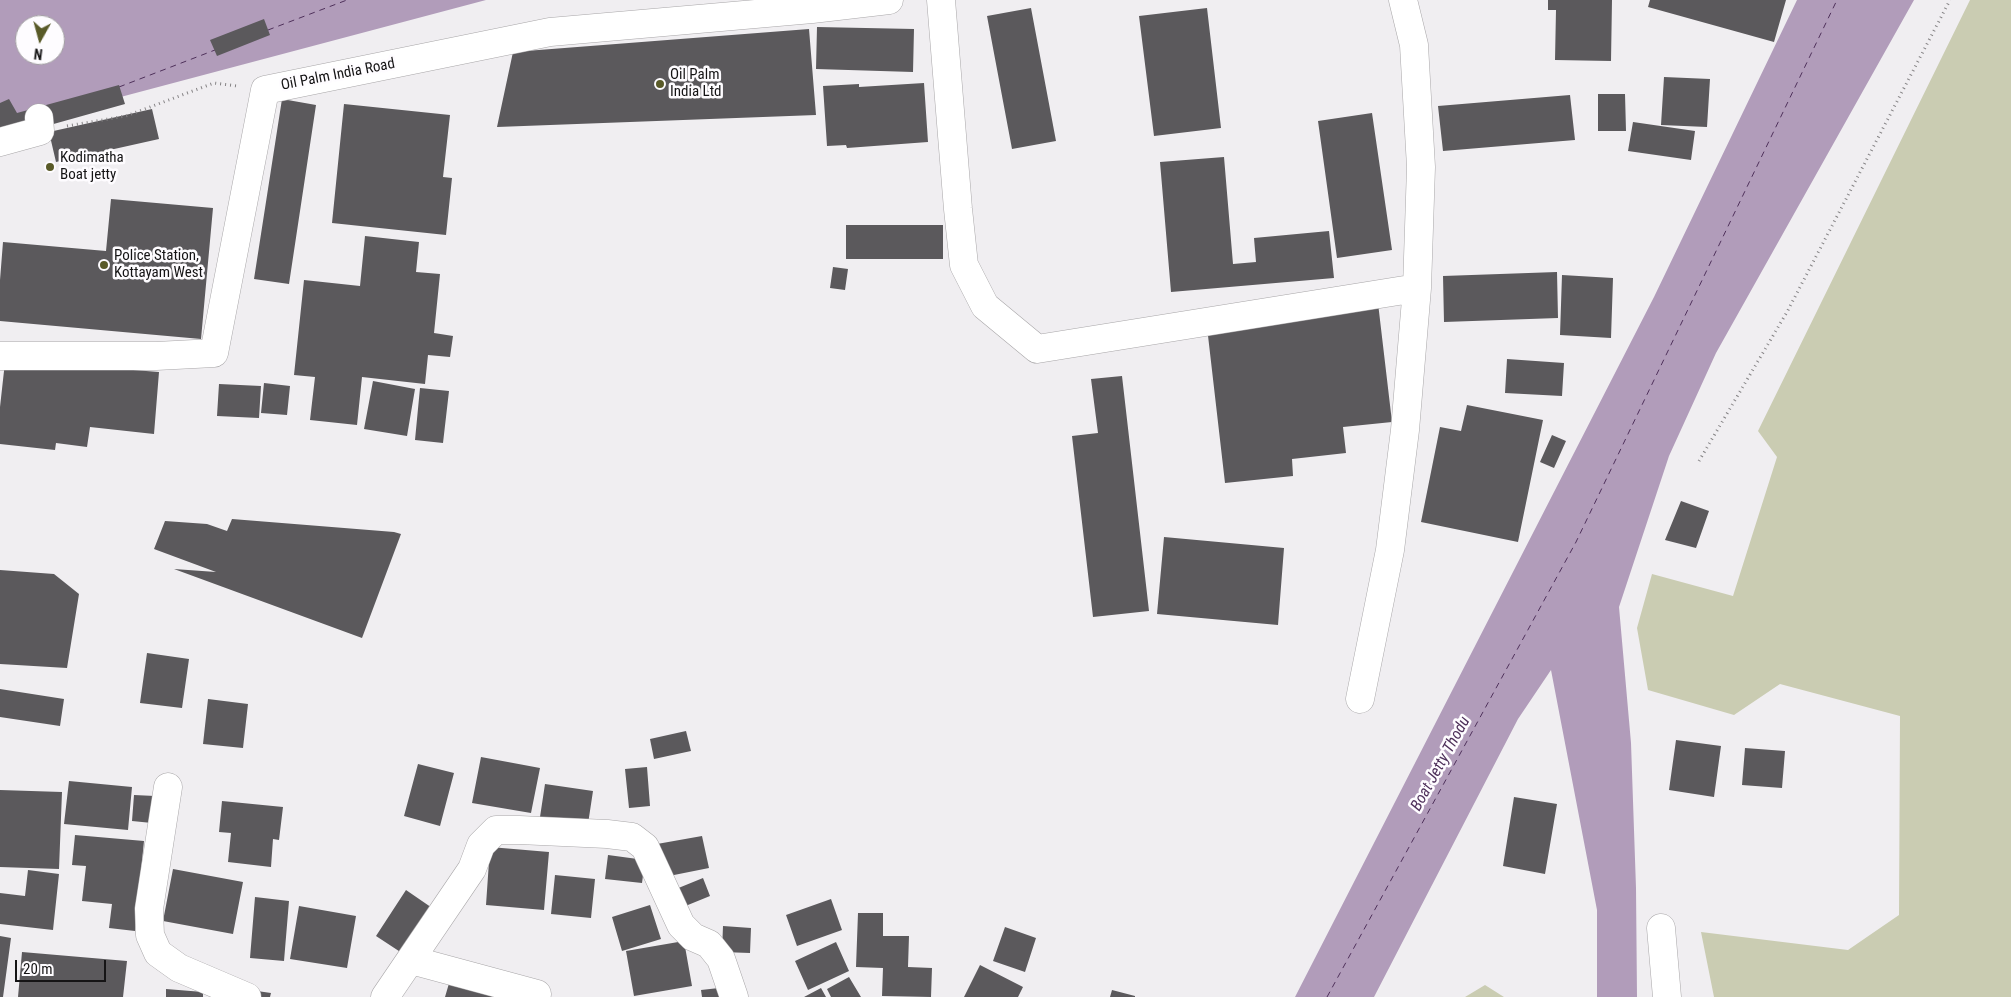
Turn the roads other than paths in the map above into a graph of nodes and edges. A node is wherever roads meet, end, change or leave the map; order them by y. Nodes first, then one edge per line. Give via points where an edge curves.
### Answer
1 (889, 0) edge
2 (940, 0) edge
3 (1403, 0) edge
4 (50, 122) road end
5 (0, 142) edge
6 (1417, 288) junction
7 (0, 356) edge
8 (1360, 699) dead end
9 (168, 787) dead end
10 (1661, 928) dead end
11 (411, 960) junction
12 (536, 994) dead end
13 (247, 997) edge
14 (385, 997) edge
15 (734, 997) edge
16 (1667, 997) edge

1 - 7 street, Oil Palm India Road via 550,32 265,90 214,353
2 - 6 street via 964,265 985,306 1037,349
3 - 6 street via 1414,45 1421,167
4 - 5 street via 40,131
6 - 8 street via 1405,430 1390,550
9 - 13 street via 149,909 150,934 158,953 178,968
10 - 16 street
11 - 12 street
11 - 14 street
11 - 15 street via 472,870 481,844 496,830 607,834 632,837 645,847 681,925 693,938 709,944 721,959

